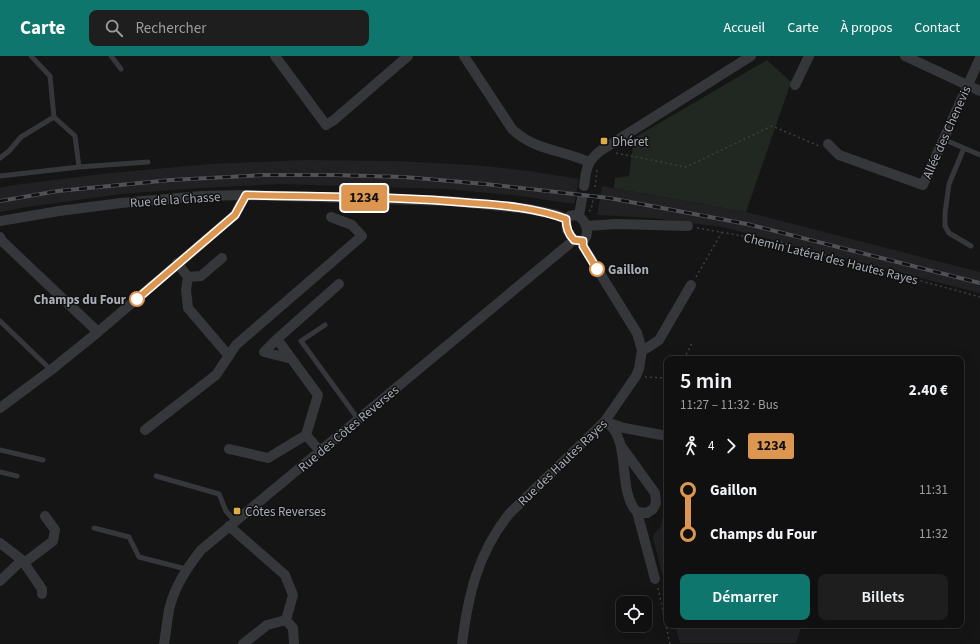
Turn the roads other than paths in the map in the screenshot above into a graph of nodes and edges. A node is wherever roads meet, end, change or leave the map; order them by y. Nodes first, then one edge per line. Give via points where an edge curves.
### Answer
1 (31, 56) edge
2 (110, 56) edge
3 (274, 56) edge
4 (392, 56) edge
5 (408, 56) edge
6 (464, 56) edge
7 (751, 56) edge
8 (809, 56) edge
9 (905, 56) edge
10 (980, 58) edge
11 (398, 65) junction
12 (121, 69) dead end
13 (795, 85) dead end
14 (968, 85) junction
15 (980, 91) edge
16 (54, 117) junction
17 (943, 140) junction
18 (824, 145) road end
19 (964, 148) junction
20 (980, 155) edge
21 (0, 158) edge
22 (148, 162) dead end
23 (593, 164) junction
24 (79, 167) junction
25 (0, 176) edge
26 (589, 186) road end
27 (246, 195) junction
28 (582, 198) dead end
29 (579, 216) junction
30 (331, 217) dead end
31 (566, 219) junction
32 (0, 221) edge
33 (586, 226) junction
34 (688, 226) road end
35 (0, 237) edge
36 (579, 241) junction
37 (971, 246) dead end
38 (222, 258) dead end
39 (177, 263) junction
40 (188, 277) junction
41 (339, 284) dead end
42 (691, 285) road end
43 (0, 321) edge
44 (325, 325) dead end
45 (98, 332) junction
46 (277, 339) junction
47 (642, 350) junction
48 (229, 356) junction
49 (292, 359) junction
50 (51, 370) junction
51 (0, 408) edge
52 (358, 419) junction
53 (607, 422) junction
54 (145, 430) dead end
55 (306, 435) junction
56 (664, 435) edge
57 (621, 446) junction
58 (229, 449) dead end
59 (0, 450) edge
60 (320, 451) junction
61 (43, 460) dead end
62 (0, 472) edge
63 (17, 476) dead end
64 (156, 476) dead end
65 (638, 512) junction
66 (44, 516) dead end
67 (232, 524) junction
68 (94, 528) dead end
69 (0, 543) edge
70 (23, 561) junction
71 (186, 569) junction
72 (656, 578) road end
73 (0, 581) edge
74 (42, 594) dead end
75 (286, 620) junction
76 (164, 644) edge
77 (243, 644) edge
78 (294, 644) edge
79 (462, 644) edge

1 - 16 lane via 50,76
2 - 12 lane
3 - 11 street via 326,125
4 - 11 street
5 - 11 street
6 - 23 street via 519,137 540,147
7 - 23 street via 604,149 594,157
8 - 13 street
9 - 14 street
10 - 14 street, Allée des Chenevis
14 - 15 street
14 - 17 street, Allée des Chenevis
16 - 21 lane via 21,137
16 - 24 lane via 75,136
17 - 18 street, Allée des Chenevis via 923,185 839,155
17 - 19 lane
19 - 20 lane
19 - 37 lane via 949,184 945,226 949,233
22 - 24 lane
23 - 26 street via 585,174
24 - 25 lane
27 - 31 street, Rue de la Chasse via 450,201 529,209
27 - 32 street, Rue de la Chasse via 121,203
27 - 39 street via 235,215
28 - 29 street
29 - 31 street via 570,216
29 - 33 street
30 - 48 street via 352,225 362,236 236,344
31 - 36 street via 567,230
33 - 34 street
33 - 36 street via 586,238
35 - 45 street
36 - 47 street via 637,333
36 - 52 street, Rue des Côtes Reverses
38 - 40 street via 201,276
39 - 40 street
39 - 45 street
40 - 48 street via 188,308
41 - 46 street
42 - 47 street via 659,340
43 - 50 lane
44 - 52 lane via 301,341
45 - 50 street
46 - 49 street
46 - 49 street via 264,352
47 - 53 street, Rue des Hautes Rayes via 636,376
48 - 54 street via 216,375
49 - 55 street via 318,395
50 - 51 street
52 - 60 street, Rue des Côtes Reverses
53 - 56 street
53 - 57 street via 619,438
53 - 79 street, Rue des Hautes Rayes via 509,514 498,528 478,567 466,609
55 - 58 street via 268,458
55 - 60 street
57 - 65 street via 632,506
57 - 65 street via 655,493 656,503 653,509 647,513
59 - 61 lane
60 - 67 street, Rue des Côtes Reverses
62 - 63 lane
64 - 67 lane via 219,494
65 - 72 street
66 - 70 street via 55,530 53,541
67 - 71 street, Rue des Côtes Reverses via 201,550
67 - 75 street via 285,575 293,595
68 - 71 lane via 129,537 139,557
69 - 70 street
70 - 73 street
70 - 74 street via 42,589
71 - 76 street, Rue des Côtes Reverses via 169,609
75 - 77 street via 267,625
75 - 78 street via 293,628

